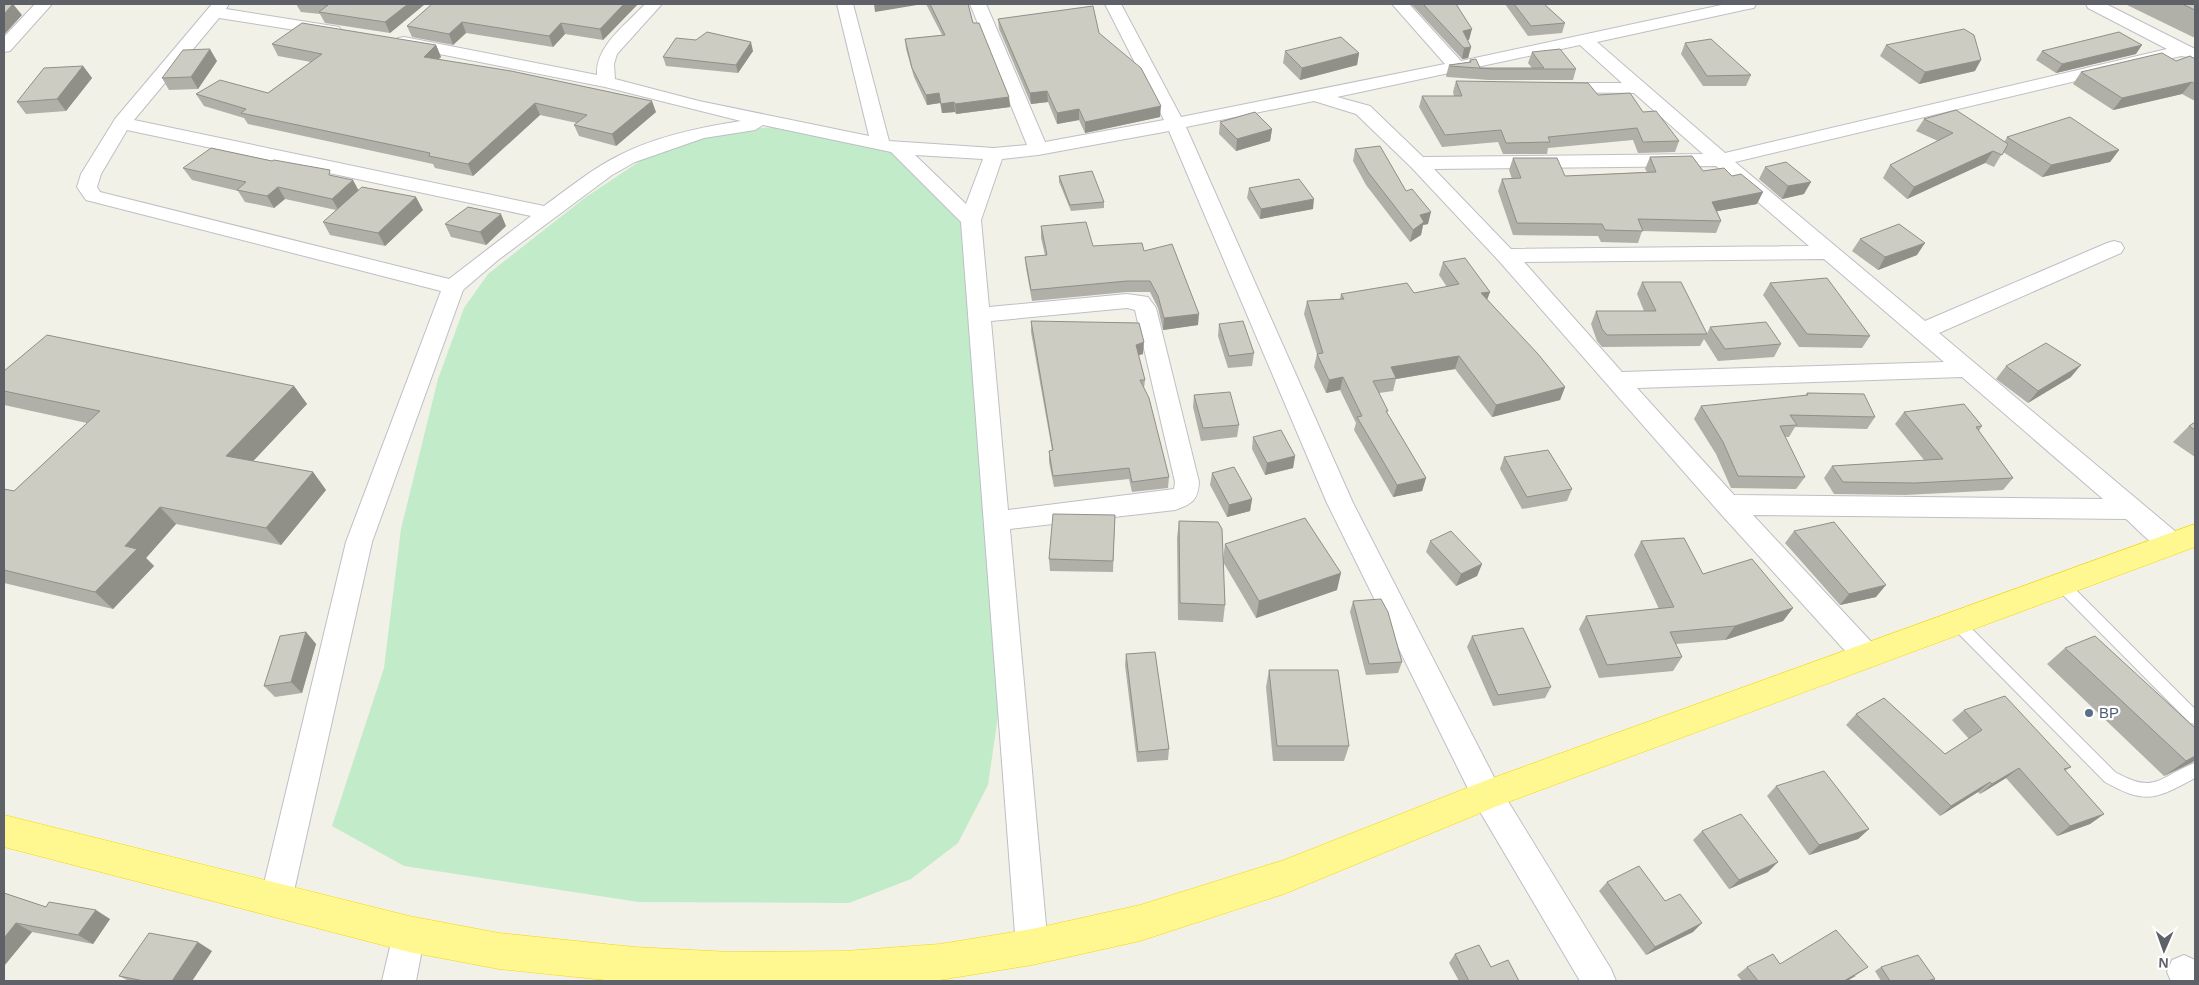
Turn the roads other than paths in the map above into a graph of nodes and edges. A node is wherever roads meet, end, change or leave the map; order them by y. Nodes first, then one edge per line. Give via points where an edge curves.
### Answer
1 (44, 4) edge
2 (654, 4) edge
3 (844, 4) edge
4 (978, 4) edge
5 (1113, 4) edge
6 (1400, 4) edge
7 (1742, 4) edge
8 (2094, 4) edge
9 (218, 8) edge
10 (409, 28) edge
11 (348, 33) edge
12 (1583, 39) junction
13 (4, 47) edge
14 (2189, 53) edge
15 (1457, 67) junction
16 (1389, 81) junction
17 (606, 82) junction
18 (1455, 86) edge
19 (1355, 88) junction
20 (1545, 88) edge
21 (1639, 88) junction
22 (1313, 96) junction
23 (698, 106) junction
24 (1363, 110) junction
25 (770, 122) junction
26 (122, 123) junction
27 (1175, 124) junction
28 (700, 133) junction
29 (888, 146) junction
30 (1038, 150) junction
31 (994, 154) junction
32 (1721, 160) junction
33 (1418, 163) junction
34 (547, 213) junction
35 (971, 220) junction
36 (2114, 248) dead end
37 (1829, 252) junction
38 (1506, 256) junction
39 (453, 287) junction
40 (978, 315) junction
41 (1922, 331) junction
42 (1967, 369) junction
43 (1617, 380) junction
44 (1728, 505) junction
45 (2133, 509) junction
46 (996, 521) junction
47 (2184, 540) edge
48 (2061, 584) junction
49 (1956, 623) junction
50 (1867, 656) junction
51 (2195, 718) edge
52 (2195, 770) edge
53 (1487, 795) junction
54 (4, 831) edge
55 (276, 900) junction
56 (409, 934) junction
57 (1032, 946) junction
58 (945, 972) edge
59 (633, 973) edge
60 (399, 981) edge
61 (1599, 981) edge

1 - 13 street
2 - 17 street via 609,53 605,64
3 - 29 street
4 - 30 street
5 - 27 street
6 - 15 street
7 - 12 street
8 - 14 street
9 - 11 street
9 - 26 street
10 - 17 street via 390,40
12 - 15 street
12 - 21 street
14 - 32 street
15 - 16 street
16 - 18 street
16 - 19 street
17 - 23 street
19 - 22 street
19 - 24 street
20 - 21 street
21 - 32 street
22 - 24 street
22 - 27 street
23 - 25 street
23 - 28 street
24 - 33 street
25 - 28 street
25 - 29 street
26 - 34 street
26 - 39 street via 91,174 88,187 93,196
27 - 30 street
27 - 53 street via 1340,504
28 - 34 street via 628,158
29 - 31 street
29 - 35 street
30 - 31 street
31 - 35 street
32 - 33 street
32 - 37 street
33 - 38 street
34 - 39 street
35 - 40 street
36 - 41 street
37 - 38 street
37 - 41 street
38 - 43 street
39 - 55 street via 359,542
40 - 46 street
40 - 46 street via 1140,302 1145,308 1186,482 1186,494 1175,500
41 - 42 street
42 - 43 street
42 - 45 street
43 - 44 street
44 - 45 street
44 - 50 street
45 - 47 street
46 - 57 street
47 - 48 highway
48 - 49 highway
48 - 51 lane
49 - 50 highway
49 - 52 lane via 2110,777 2129,789 2146,793 2157,790
50 - 53 highway
53 - 57 highway via 1213,901 1140,923
53 - 61 street
54 - 55 highway
55 - 56 highway
56 - 59 highway
56 - 60 street
57 - 58 highway
58 - 59 highway via 845,969

